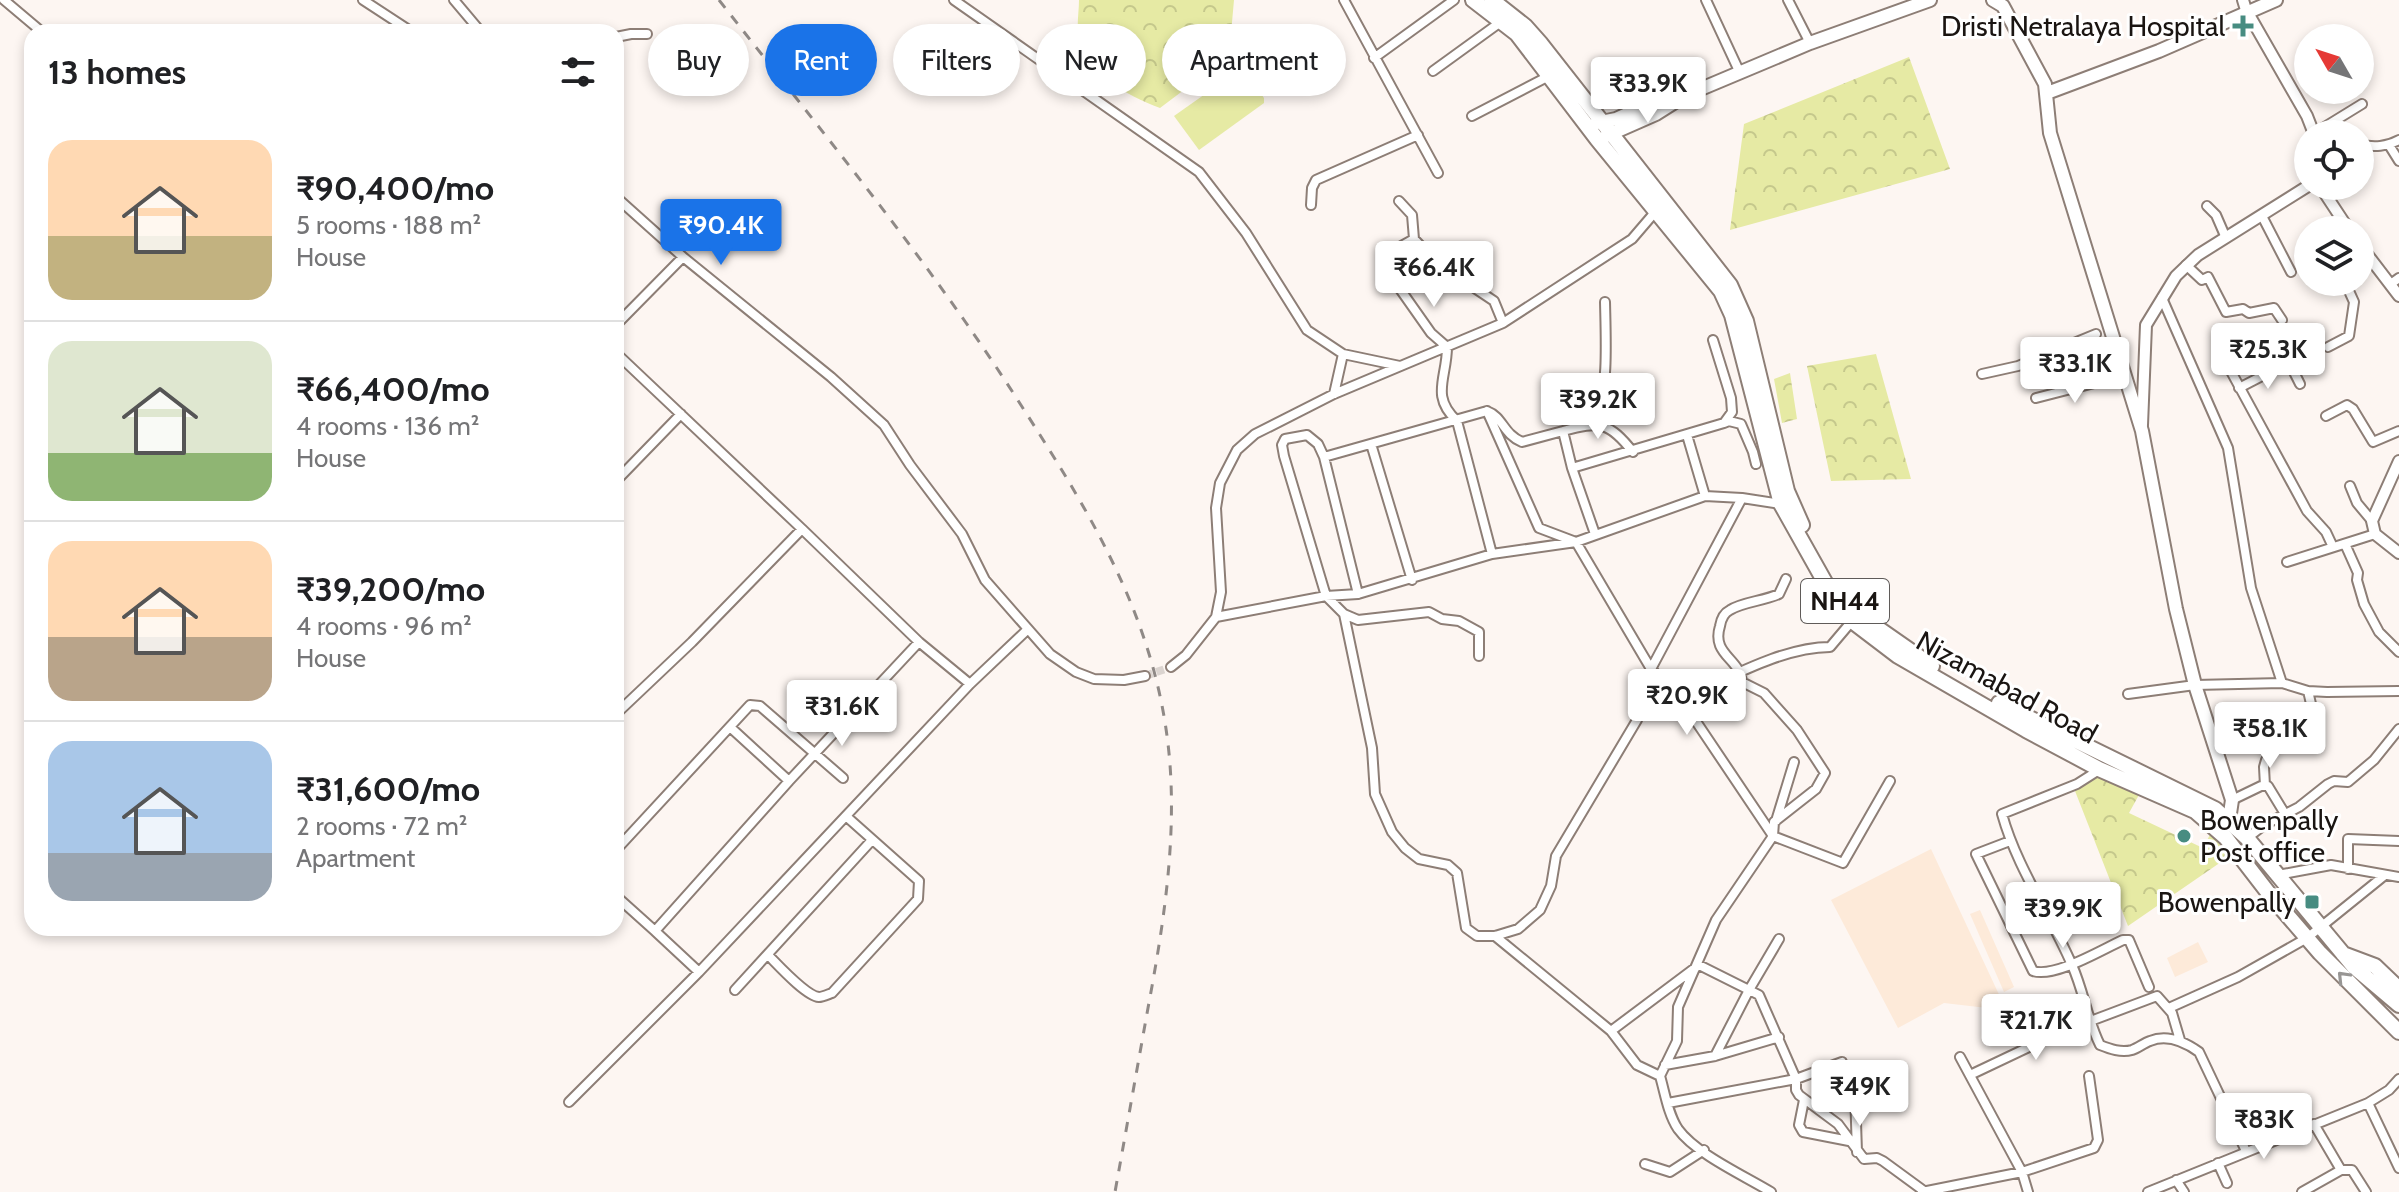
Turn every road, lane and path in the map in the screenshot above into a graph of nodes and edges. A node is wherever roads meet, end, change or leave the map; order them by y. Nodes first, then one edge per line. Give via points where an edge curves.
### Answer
1 (4, 0) edge
2 (363, 0) edge
3 (454, 0) edge
4 (954, 0) edge
5 (1344, 0) edge
6 (1454, 0) edge
7 (1473, 0) edge
8 (1492, 0) edge
9 (1706, 0) edge
10 (1788, 0) edge
11 (1930, 0) edge
12 (1993, 0) edge
13 (2266, 0) edge
14 (2276, 0) edge
15 (2246, 8) edge
16 (1502, 21) junction
17 (32, 24) edge
18 (400, 24) edge
19 (474, 24) edge
20 (647, 34) dead end
21 (624, 36) edge
22 (1810, 43) junction
23 (1374, 58) junction
24 (1433, 71) dead end
25 (1740, 73) junction
26 (1549, 76) junction
27 (2046, 88) junction
28 (2362, 104) dead end
29 (1472, 116) dead end
30 (2309, 120) edge
31 (2336, 120) edge
32 (1604, 132) junction
33 (1418, 135) junction
34 (2399, 140) edge
35 (2374, 145) edge
36 (2389, 145) junction
37 (2399, 161) edge
38 (1438, 173) dead end
39 (2294, 195) edge
40 (1399, 201) dead end
41 (624, 204) edge
42 (1311, 205) dead end
43 (2207, 206) dead end
44 (1657, 210) junction
45 (2262, 216) junction
46 (2226, 238) junction
47 (1414, 239) junction
48 (1396, 249) dead end
49 (683, 257) junction
50 (2374, 259) edge
51 (2186, 265) junction
52 (2291, 272) dead end
53 (2395, 280) edge
54 (1400, 289) dead end
55 (2351, 296) edge
56 (2399, 296) edge
57 (2162, 298) junction
58 (1605, 302) dead end
59 (624, 317) edge
60 (2282, 320) dead end
61 (1503, 323) junction
62 (2096, 334) dead end
63 (1713, 340) dead end
64 (1447, 347) junction
65 (2328, 347) dead end
66 (2221, 353) dead end
67 (1343, 354) junction
68 (624, 361) edge
69 (1400, 366) junction
70 (1982, 374) dead end
71 (2106, 380) dead end
72 (2300, 384) dead end
73 (2239, 388) junction
74 (1334, 394) junction
75 (2036, 398) dead end
76 (1487, 411) junction
77 (681, 414) junction
78 (2326, 416) dead end
79 (1457, 421) junction
80 (1724, 423) junction
81 (1597, 424) junction
82 (1563, 431) junction
83 (2142, 431) junction
84 (2399, 431) edge
85 (1687, 435) junction
86 (1371, 444) junction
87 (1633, 452) junction
88 (1324, 457) junction
89 (2399, 461) edge
90 (1756, 464) dead end
91 (1572, 468) junction
92 (624, 473) edge
93 (2350, 486) dead end
94 (1705, 496) junction
95 (1742, 498) junction
96 (1781, 504) junction
97 (2372, 521) junction
98 (802, 529) junction
99 (1595, 534) junction
100 (2375, 534) junction
101 (1576, 542) junction
102 (2345, 544) junction
103 (2333, 547) junction
104 (2399, 553) edge
105 (1492, 554) junction
106 (2287, 562) dead end
107 (1786, 579) dead end
108 (1412, 580) junction
109 (1358, 594) junction
110 (1326, 596) junction
111 (1344, 614) junction
112 (1216, 617) junction
113 (1852, 621) junction
114 (1027, 630) junction
115 (919, 642) junction
116 (2399, 652) edge
117 (1479, 656) dead end
118 (1171, 667) tunnel mouth
119 (1651, 669) junction
120 (1741, 674) junction
121 (1145, 676) tunnel mouth
122 (2282, 683) junction
123 (970, 684) junction
124 (2195, 685) junction
125 (2308, 691) junction
126 (2399, 691) edge
127 (2128, 694) dead end
128 (1681, 699) junction
129 (624, 706) edge
130 (730, 727) junction
131 (2278, 735) dead end
132 (2397, 735) edge
133 (815, 754) junction
134 (2266, 760) dead end
135 (1794, 762) dead end
136 (2099, 769) junction
137 (843, 778) dead end
138 (789, 781) junction
139 (1890, 781) dead end
140 (2265, 786) junction
141 (2232, 800) junction
142 (2285, 814) junction
143 (847, 817) junction
144 (2229, 820) junction
145 (1775, 821) junction
146 (1773, 836) junction
147 (2247, 838) junction
148 (872, 840) junction
149 (624, 841) edge
150 (2010, 841) junction
151 (2399, 841) edge
152 (2348, 869) junction
153 (2385, 875) junction
154 (2277, 876) junction
155 (2399, 877) edge
156 (2085, 894) dead end
157 (624, 903) edge
158 (2046, 914) junction
159 (2320, 927) junction
160 (655, 931) junction
161 (1495, 936) junction
162 (2307, 938) junction
163 (1779, 939) dead end
164 (2342, 954) junction
165 (768, 955) junction
166 (2072, 964) junction
167 (1699, 965) junction
168 (699, 972) junction
169 (2149, 987) dead end
170 (2399, 989) edge
171 (735, 990) dead end
172 (1749, 990) junction
173 (2399, 1005) edge
174 (2169, 1008) junction
175 (2088, 1021) junction
176 (1611, 1031) junction
177 (2399, 1032) edge
178 (1779, 1037) junction
179 (2180, 1040) junction
180 (1715, 1056) junction
181 (1960, 1057) dead end
182 (1842, 1062) dead end
183 (1665, 1065) junction
184 (1970, 1075) junction
185 (1660, 1076) junction
186 (2089, 1076) dead end
187 (1796, 1079) junction
188 (2399, 1079) edge
189 (1855, 1092) dead end
190 (1804, 1100) junction
191 (569, 1102) dead end
192 (1668, 1103) junction
193 (2368, 1103) junction
194 (2314, 1124) junction
195 (1849, 1141) junction
196 (1704, 1150) junction
197 (2246, 1151) junction
198 (1857, 1153) junction
199 (2218, 1163) junction
200 (1645, 1164) dead end
201 (2399, 1168) edge
202 (2341, 1170) junction
203 (2022, 1172) junction
204 (2176, 1180) junction
205 (2227, 1183) dead end
206 (1923, 1191) edge
207 (2305, 1191) edge
208 (1771, 1192) edge
209 (2028, 1192) edge
210 (2148, 1192) edge
211 (2184, 1192) edge
212 (2366, 1192) edge

1 - 17 street
2 - 18 street
3 - 19 street
4 - 67 street via 1199,172 1246,233 1307,330
5 - 23 street
6 - 23 street
7 - 16 highway, Nizamabad Road / NH44
8 - 32 highway, Nizamabad Road / NH44 via 1541,44
9 - 25 street
10 - 22 street
11 - 22 main road
12 - 27 main road via 2003,6
13 - 15 main road
14 - 15 main road
15 - 27 main road
15 - 30 street
16 - 24 street
16 - 26 highway, Nizamabad Road / NH44
20 - 21 street
22 - 25 main road
23 - 33 street
25 - 32 main road via 1651,103
26 - 29 street
26 - 32 highway, Nizamabad Road / NH44 via 1585,123
27 - 83 main road via 2050,133
28 - 31 street
32 - 44 highway, Nizamabad Road / NH44
32 - 144 highway, Nizamabad Road / NH44 via 1730,285 1746,321 1787,491 1846,603 1947,676
33 - 38 street
33 - 42 street via 1316,180
34 - 36 street
35 - 36 street
36 - 37 street
39 - 45 street
40 - 47 street via 1412,215
41 - 49 street
43 - 46 street
44 - 61 street via 1632,239
44 - 96 highway, Nizamabad Road / NH44 via 1721,291 1732,315
45 - 46 street
45 - 52 street
46 - 51 street
47 - 48 street
47 - 61 street via 1437,263 1494,301
49 - 59 street
49 - 114 street via 884,425 962,534 985,580
50 - 53 street
51 - 57 street
51 - 60 street via 2202,280 2208,277 2226,312 2274,308
53 - 56 street
54 - 64 street
55 - 65 street via 2349,336
57 - 83 street via 2146,325
57 - 122 street via 2228,448 2251,588
58 - 81 street via 1607,363
61 - 64 street
62 - 70 street via 2018,366
63 - 80 street via 1731,398 1732,412
64 - 69 street
64 - 79 street via 1440,389 1445,410
66 - 73 street
67 - 69 street
67 - 74 street
68 - 77 street
69 - 74 street
71 - 75 street
72 - 73 street via 2289,362
73 - 103 street via 2307,511
74 - 112 street via 1255,434 1226,469 1216,508 1221,592
76 - 79 street
76 - 82 street via 1522,442
76 - 101 street via 1539,528
77 - 92 street
77 - 98 street
78 - 84 street via 2347,405 2373,442
79 - 86 street
79 - 105 street
80 - 85 street
80 - 90 street via 1741,424
81 - 82 street
81 - 87 street via 1615,431
82 - 91 street
83 - 124 main road
85 - 87 street
85 - 94 street
86 - 88 street
86 - 108 street
87 - 91 street
88 - 109 street
88 - 110 street via 1307,435 1283,441
89 - 97 street
91 - 99 street
93 - 97 street
94 - 95 street
94 - 99 street
95 - 96 street
95 - 119 street
96 - 113 highway, Nizamabad Road / NH44
97 - 100 street
98 - 115 street
98 - 129 street
99 - 101 street
100 - 102 street
100 - 104 street
101 - 105 street
101 - 119 street
102 - 103 street
102 - 116 street via 2364,604 2379,632
103 - 106 street
105 - 108 street
107 - 120 street via 1779,594 1730,609 1723,617 1718,645
108 - 109 street
109 - 110 street
110 - 111 street
110 - 112 street
111 - 117 street via 1358,620 1429,612 1459,621 1479,632
111 - 161 street via 1372,748 1375,794 1392,832 1419,859 1448,865 1457,873 1466,928 1477,936
112 - 118 street
113 - 120 street via 1830,647 1774,658
113 - 136 highway, Nizamabad Road / NH44 via 1898,656
114 - 121 street via 1076,672 1094,679
114 - 123 street
115 - 123 street
115 - 133 street
119 - 128 street
119 - 161 street via 1637,720 1556,856 1540,910 1518,929
120 - 128 street
120 - 145 street via 1742,682 1764,693 1797,730 1825,773 1816,789
122 - 124 street
122 - 125 street
123 - 143 street
124 - 127 street
124 - 141 main road
125 - 126 street
125 - 131 street via 2316,725
128 - 146 street
130 - 133 street via 750,705 760,706
130 - 138 street
130 - 149 street
132 - 142 street via 2348,782 2334,781
133 - 137 street
133 - 138 street
134 - 140 street
135 - 145 street
136 - 150 street via 2077,784 2002,814
136 - 162 highway, Nizamabad Road / NH44 via 2204,819 2226,838
138 - 160 street
139 - 146 street via 1843,863
140 - 141 street
140 - 142 street
141 - 144 main road
142 - 147 street
143 - 148 street
143 - 168 street
144 - 147 highway, NH44
145 - 146 street
146 - 167 street via 1716,920
147 - 154 highway, NH44
148 - 165 street
148 - 165 street via 919,881 918,899 832,993 808,992
150 - 158 street
150 - 166 street via 1976,854 2033,971
151 - 152 street via 2348,839
152 - 153 street
152 - 154 street via 2331,865
153 - 155 street
153 - 159 street
154 - 159 highway, NH44
156 - 158 street
157 - 160 street
158 - 166 street
159 - 162 street
159 - 164 highway, NH44
160 - 168 street
161 - 176 street
162 - 174 street
177 -> 162 highway, Nizamabad Road / NH44
163 - 172 street
164 - 170 highway via 2375,966
164 - 173 highway, NH44
165 - 171 street
166 - 169 street via 2129,940
166 - 175 street via 2088,1006
167 - 172 street
167 - 176 street
167 - 183 street via 1678,1007 1677,1041
168 - 191 street
172 - 178 street via 1759,995
172 - 180 street
174 - 175 street via 2157,996
174 - 179 street
175 - 179 street via 2100,1045 2112,1050 2132,1050 2154,1039
175 - 184 street
176 - 185 street via 1637,1065
178 - 180 street
178 - 187 street
179 - 197 street via 2199,1052
180 - 183 street
181 - 184 street
182 - 187 street
183 - 185 street
184 - 203 street
185 - 192 street
186 - 203 street via 2098,1140 2094,1148
187 - 190 street
187 - 192 street
188 - 193 street
189 - 198 street
190 - 195 street via 1829,1116
190 - 195 street via 1799,1125 1803,1132
192 - 196 street via 1679,1131
193 - 194 street
193 - 201 street
194 - 197 street
194 - 202 street
195 - 198 street
196 - 200 street via 1670,1172
196 - 208 street
197 - 199 street
198 - 206 street via 1883,1161
199 - 204 street
199 - 205 street
202 - 207 street
202 - 212 street via 2352,1170
203 - 206 street
203 - 209 street
204 - 210 street
204 - 211 street

